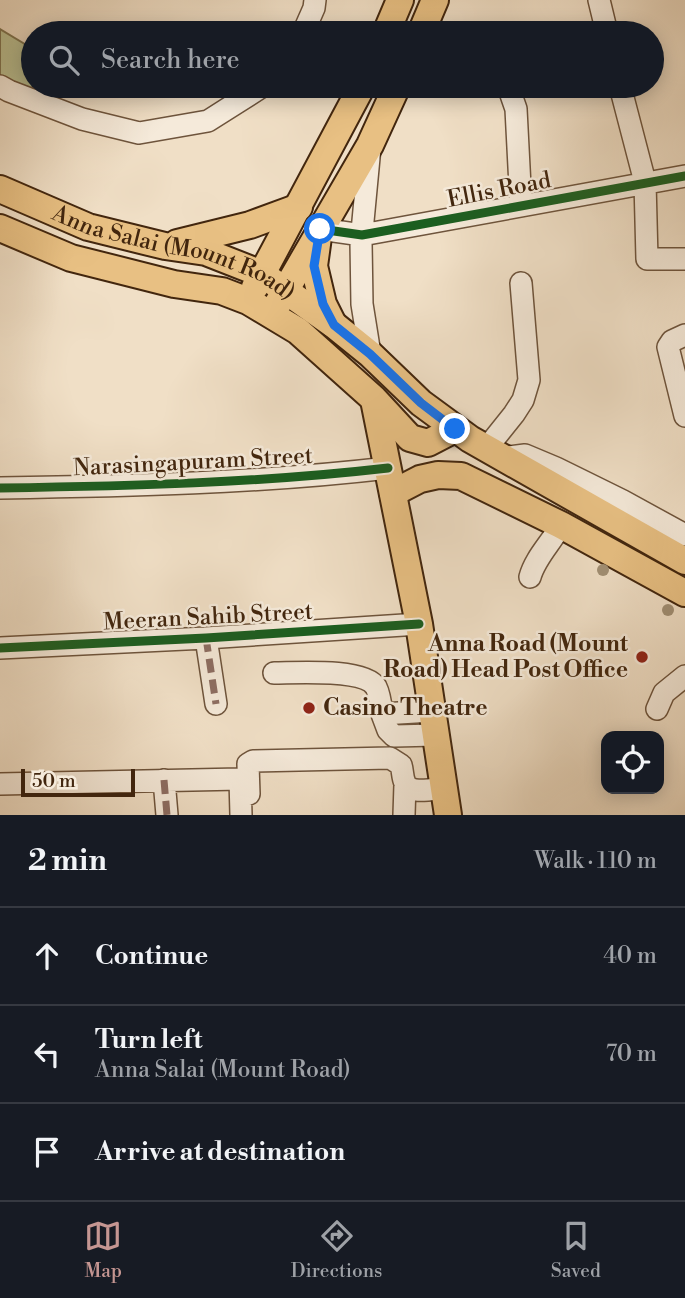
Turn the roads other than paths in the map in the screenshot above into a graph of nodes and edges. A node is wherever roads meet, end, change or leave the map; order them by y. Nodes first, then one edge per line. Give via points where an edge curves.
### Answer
1 (315, 0) edge
2 (400, 0) edge
3 (435, 0) edge
4 (599, 0) edge
5 (308, 21) edge
6 (391, 21) edge
7 (426, 21) edge
8 (604, 21) edge
9 (0, 86) edge
10 (21, 96) edge
11 (27, 98) edge
12 (244, 98) edge
13 (356, 98) edge
14 (392, 98) edge
15 (512, 98) edge
16 (623, 98) edge
17 (370, 145) junction
18 (685, 176) edge
19 (645, 182) junction
20 (0, 189) edge
21 (521, 206) junction
22 (299, 207) junction
23 (0, 228) edge
24 (320, 229) junction
25 (362, 236) junction
26 (165, 246) junction
27 (685, 259) edge
28 (262, 274) junction
29 (520, 282) dead end
30 (284, 291) junction
31 (248, 301) junction
32 (272, 315) junction
33 (334, 325) junction
34 (685, 335) edge
35 (370, 354) junction
36 (374, 400) junction
37 (685, 416) edge
38 (478, 444) junction
39 (461, 476) junction
40 (390, 481) junction
41 (0, 488) edge
42 (561, 525) junction
43 (685, 535) edge
44 (685, 561) edge
45 (530, 577) dead end
46 (685, 593) edge
47 (419, 624) junction
48 (206, 638) junction
49 (0, 648) edge
50 (274, 673) dead end
51 (685, 676) edge
52 (216, 704) dead end
53 (657, 709) dead end
54 (434, 723) junction
55 (164, 780) junction
56 (405, 783) junction
57 (0, 784) edge
58 (444, 788) junction
59 (167, 815) edge
60 (241, 815) edge
61 (251, 815) edge
62 (404, 815) edge
63 (448, 815) edge

1 - 5 street
2 - 6 main road
3 - 7 main road
4 - 8 street
9 - 10 street
11 - 12 street via 82,119 139,133 208,121
13 - 22 main road
14 - 17 main road
15 - 21 street
16 - 19 street
17 - 24 main road
17 - 25 street
18 - 19 street, Ellis Road
19 - 21 street, Ellis Road
19 - 27 street via 648,259
20 - 26 main road, Anna Salai (Mount Road) via 88,227
21 - 25 street, Ellis Road
22 - 26 main road via 250,225
22 - 28 main road
23 - 31 main road, Anna Salai (Mount Road) via 71,258 222,291
24 - 25 street, Ellis Road
24 - 30 main road
24 - 33 main road via 314,266 323,304
25 - 35 street via 362,304
26 - 28 main road, Anna Salai (Mount Road) via 206,252
28 - 30 main road, Anna Salai (Mount Road)
28 - 31 main road
29 - 38 street via 529,380 519,407
30 - 32 main road
30 - 33 main road, Anna Salai (Mount Road)
31 - 32 main road, Anna Salai (Mount Road)
32 - 36 main road, Anna Salai (Mount Road) via 298,331
33 - 35 main road, Anna Salai (Mount Road)
34 - 37 street via 668,347
35 - 38 main road, Anna Salai (Mount Road) via 421,403
36 - 38 main road, Anna Salai (Mount Road) via 410,438
36 - 40 main road
38 - 39 main road
38 - 43 street via 556,468
38 - 44 main road, Anna Salai (Mount Road)
39 - 40 main road
39 - 42 main road
40 - 41 street, Narasingapuram Street via 306,478
40 - 47 main road
42 - 45 street via 534,563
42 - 46 main road
47 - 48 street, Meeran Sahib Street
47 - 54 main road
48 - 49 street, Meeran Sahib Street
48 - 52 street
50 - 54 street via 362,677 375,686 394,736
51 - 53 street via 664,693
54 - 58 main road
55 - 57 street
55 - 59 street
55 - 60 street via 240,779
56 - 58 street via 414,790
56 - 61 street via 401,765 390,758 253,761 247,771
56 - 62 street
58 - 63 main road

